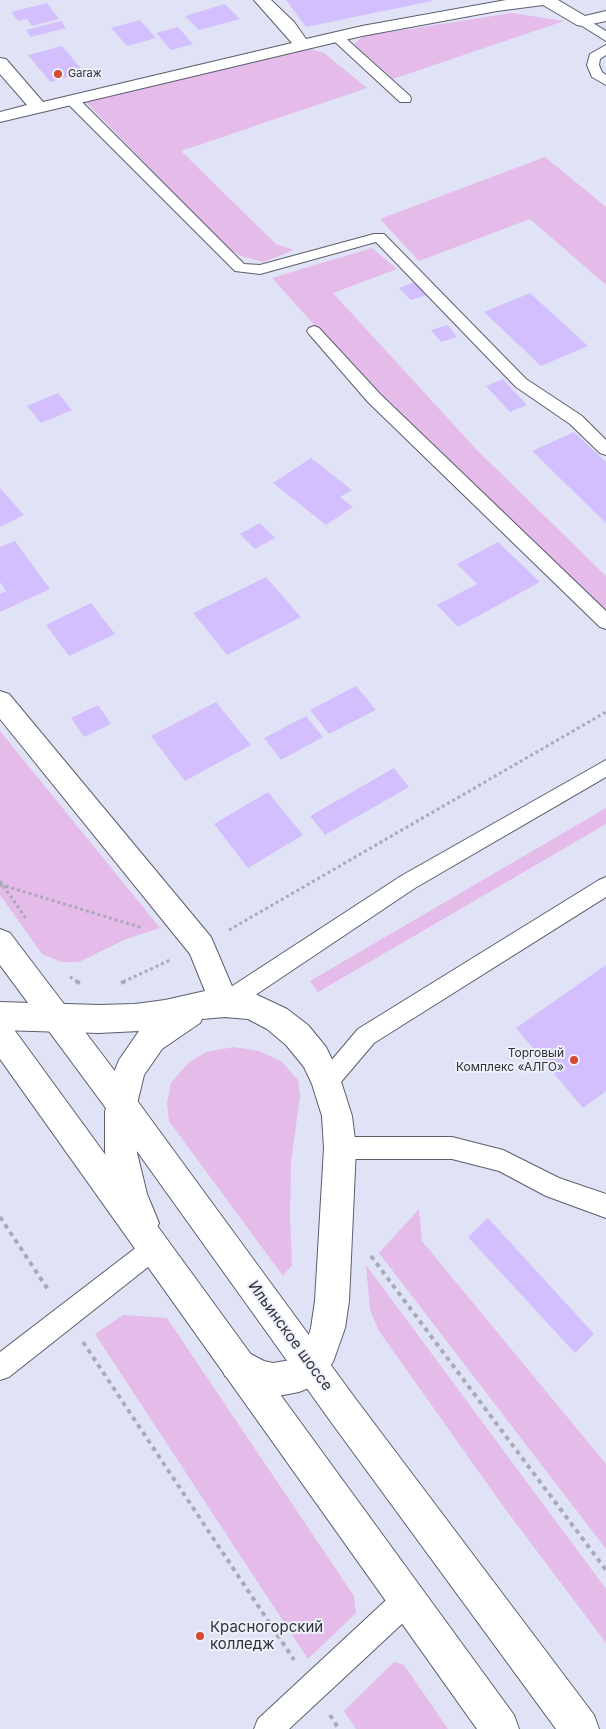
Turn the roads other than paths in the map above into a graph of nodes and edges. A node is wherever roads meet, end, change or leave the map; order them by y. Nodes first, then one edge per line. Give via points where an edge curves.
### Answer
1 (262, 0) edge
2 (545, 0) edge
3 (606, 16) edge
4 (582, 21) junction
5 (606, 37) edge
6 (338, 38) junction
7 (303, 46) junction
8 (606, 49) edge
9 (0, 63) edge
10 (606, 81) edge
11 (405, 99) dead end
12 (72, 100) junction
13 (39, 108) junction
14 (0, 117) edge
15 (314, 331) dead end
16 (606, 449) edge
17 (606, 622) edge
18 (0, 701) edge
19 (606, 768) edge
20 (606, 886) edge
21 (0, 942) edge
22 (24, 974) junction
23 (214, 1004) junction
24 (0, 1016) edge
25 (56, 1017) junction
26 (135, 1018) junction
27 (0, 1034) edge
28 (12, 1060) edge
29 (327, 1082) junction
30 (122, 1105) junction
31 (340, 1148) junction
32 (606, 1206) edge
33 (154, 1248) junction
34 (237, 1364) junction
35 (311, 1364) junction
36 (0, 1368) edge
37 (408, 1599) junction
38 (268, 1729) edge
39 (500, 1729) edge
40 (580, 1729) edge

1 - 7 street
2 - 4 street
2 - 6 street via 497,6
3 - 4 street
4 - 5 lane
6 - 7 street
6 - 11 lane
7 - 12 street
8 - 10 lane via 594,57 593,65 596,74
9 - 13 street
12 - 13 street
12 - 16 lane via 240,268 260,270 379,237 520,383 576,420
13 - 14 street
15 - 17 lane via 374,398
18 - 23 street via 201,946
19 - 23 lane via 408,882
20 - 29 lane via 366,1036
21 - 22 street, Ильинское шоссе
22 - 25 street, Ильинское шоссе
22 - 26 street via 54,995 87,1010
23 - 26 street
23 - 29 street via 251,1006 277,1019 297,1035 315,1057
23 - 30 street via 151,1039 130,1070
24 - 25 street
25 - 26 street
25 - 30 street, Ильинское шоссе
27 - 28 street
28 - 33 street
29 - 31 street via 337,1116
30 - 33 street via 121,1153 131,1195
30 - 35 street, Ильинское шоссе
31 - 32 lane via 452,1148 503,1161 554,1188
31 - 35 street via 332,1301 321,1350
33 - 34 street
33 - 36 lane
34 - 35 street via 258,1377 273,1380 299,1376
34 - 37 street
35 - 40 street, Ильинское шоссе
37 - 38 lane
37 - 39 street

